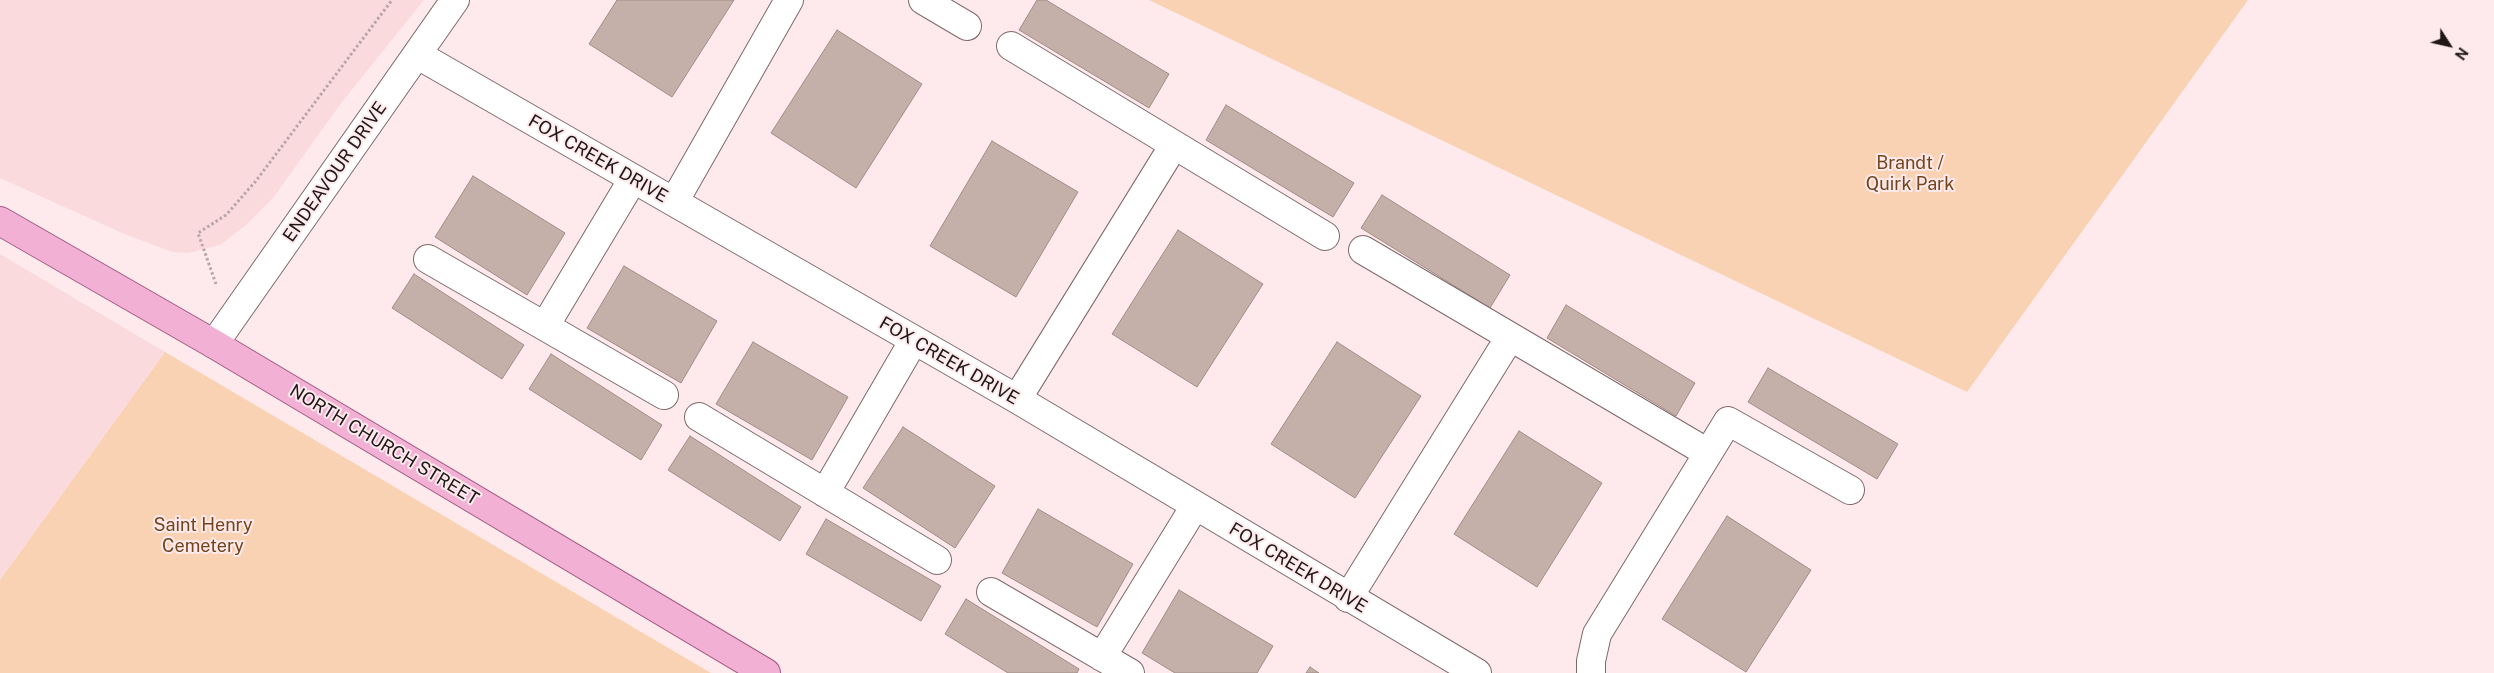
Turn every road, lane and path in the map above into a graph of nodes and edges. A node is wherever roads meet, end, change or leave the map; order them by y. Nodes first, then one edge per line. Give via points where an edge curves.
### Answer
1 (392, 0) edge
2 (455, 0) edge
3 (789, 0) edge
4 (923, 0) edge
5 (967, 26) dead end
6 (1011, 46) dead end
7 (418, 55) junction
8 (1174, 145) junction
9 (633, 179) junction
10 (674, 202) junction
11 (0, 221) edge
12 (1325, 236) dead end
13 (1363, 250) dead end
14 (428, 259) dead end
15 (545, 326) junction
16 (222, 333) junction
17 (1510, 337) junction
18 (914, 340) junction
19 (664, 395) dead end
20 (1017, 399) junction
21 (699, 417) dead end
22 (1708, 452) junction
23 (1850, 490) dead end
24 (825, 493) junction
25 (1195, 506) junction
26 (937, 560) dead end
27 (991, 592) dead end
28 (1348, 598) junction
29 (1102, 657) junction
30 (1470, 671) edge
31 (766, 673) edge
32 (1130, 673) edge
33 (1591, 673) edge

1 - 16 path via 255,182 226,215 198,233
2 - 7 street, ENDEAVOUR DRIVE
3 - 10 street
4 - 5 street
6 - 8 street
7 - 9 street, FOX CREEK DRIVE
7 - 16 street, ENDEAVOUR DRIVE
8 - 12 street
8 - 20 street
9 - 10 street, FOX CREEK DRIVE
9 - 15 street
10 - 18 street, FOX CREEK DRIVE
11 - 16 main road, NORTH CHURCH STREET
13 - 17 street
14 - 15 street
15 - 19 street
16 - 31 main road, NORTH CHURCH STREET
17 - 22 street
17 - 28 street
18 - 20 street, FOX CREEK DRIVE
18 - 24 street
20 - 25 street, FOX CREEK DRIVE
21 - 24 street
22 - 23 street via 1728,421
22 - 33 street via 1597,634 1590,662
24 - 26 street
25 - 28 street, FOX CREEK DRIVE
25 - 29 street
27 - 29 street
28 - 30 street, FOX CREEK DRIVE
29 - 32 street

